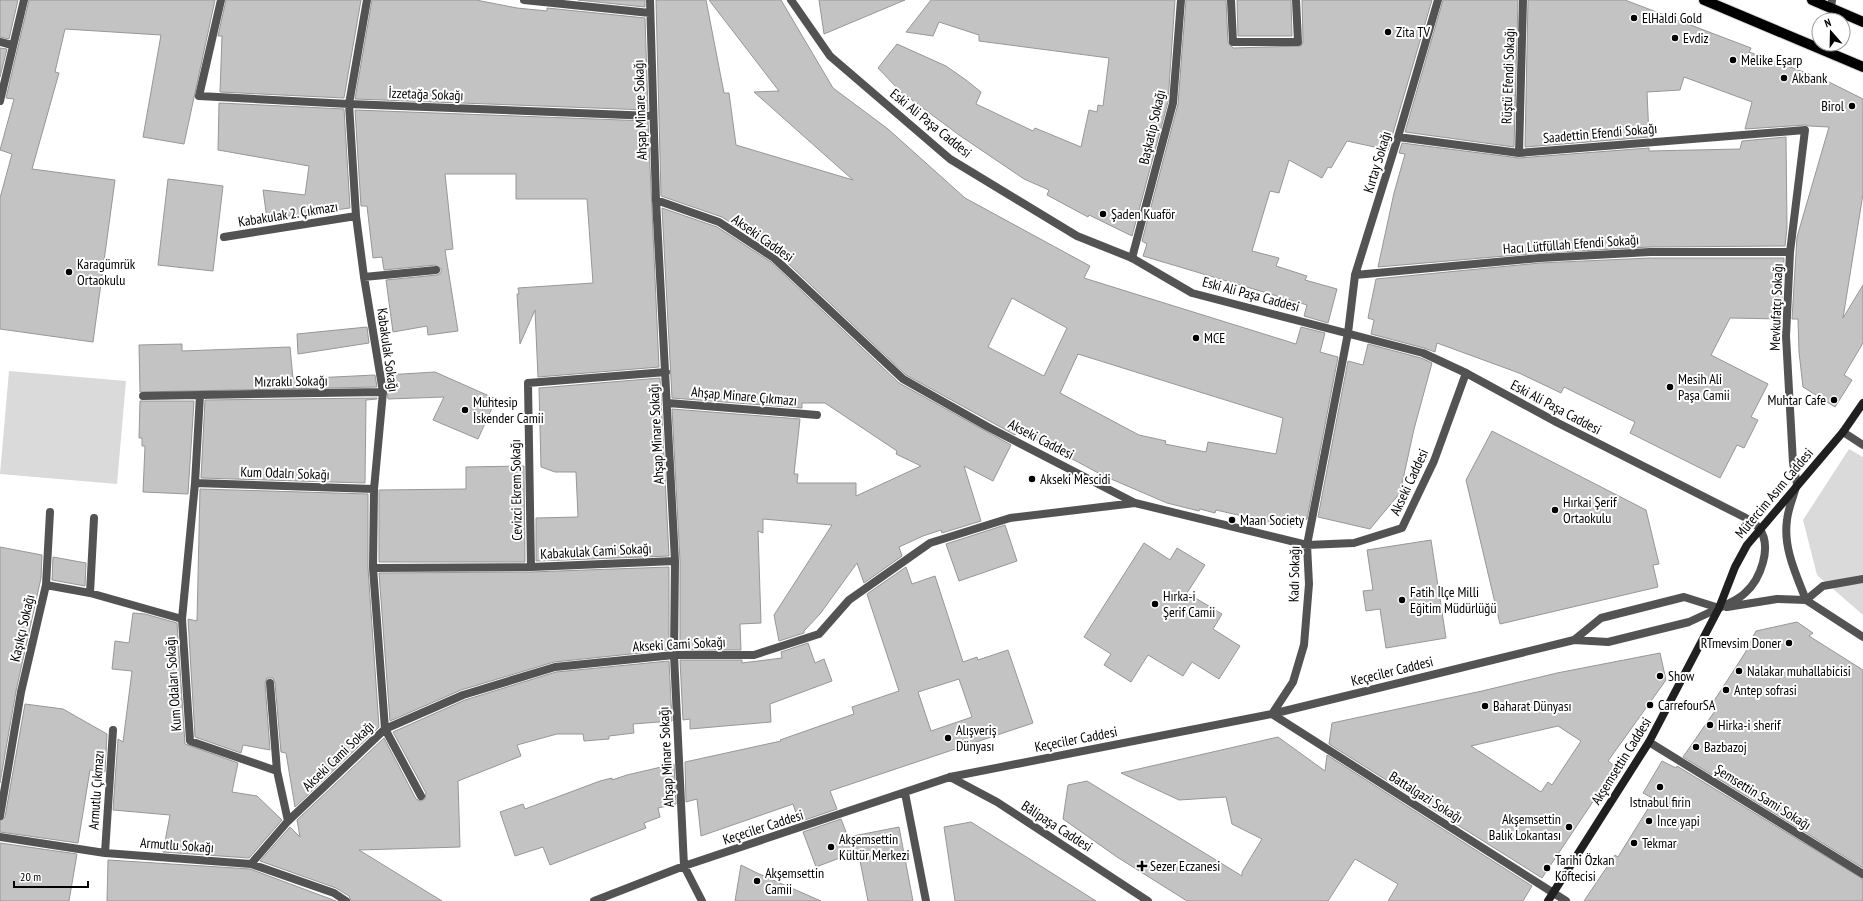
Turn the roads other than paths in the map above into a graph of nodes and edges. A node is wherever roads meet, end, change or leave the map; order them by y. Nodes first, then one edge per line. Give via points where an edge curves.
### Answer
1 (24, 0) edge
2 (221, 0) edge
3 (368, 0) edge
4 (524, 0) edge
5 (650, 0) edge
6 (792, 0) edge
7 (1181, 0) edge
8 (1231, 0) edge
9 (1296, 0) edge
10 (1438, 0) edge
11 (1523, 0) edge
12 (1704, 0) edge
13 (1812, 0) edge
14 (1831, 4) edge
15 (650, 12) junction
16 (1863, 22) edge
17 (0, 42) edge
18 (12, 45) junction
19 (1863, 67) edge
20 (0, 101) edge
21 (349, 104) junction
22 (653, 116) junction
23 (1805, 130) joint
24 (1398, 137) junction
25 (1519, 153) junction
26 (656, 200) junction
27 (356, 216) junction
28 (224, 237) dead end
29 (1790, 252) junction
30 (1132, 258) junction
31 (436, 270) dead end
32 (1355, 276) junction
33 (364, 277) junction
34 (1348, 333) junction
35 (666, 372) junction
36 (1466, 373) junction
37 (383, 392) junction
38 (200, 395) junction
39 (143, 396) dead end
40 (668, 402) junction
41 (1863, 402) edge
42 (817, 415) dead end
43 (1843, 432) junction
44 (1863, 445) edge
45 (195, 483) junction
46 (1797, 484) junction
47 (374, 489) junction
48 (1135, 503) junction
49 (50, 512) dead end
50 (94, 518) dead end
51 (1759, 528) junction
52 (1307, 545) junction
53 (675, 561) junction
54 (531, 567) junction
55 (374, 568) junction
56 (1863, 579) edge
57 (46, 585) junction
58 (90, 593) junction
59 (1806, 600) junction
60 (1718, 608) junction
61 (182, 619) junction
62 (1863, 637) edge
63 (1574, 640) junction
64 (674, 654) junction
65 (270, 683) dead end
66 (1272, 714) junction
67 (385, 729) junction
68 (113, 730) dead end
69 (1649, 742) junction
70 (277, 771) junction
71 (950, 778) junction
72 (905, 793) junction
73 (421, 796) dead end
74 (0, 816) edge
75 (288, 821) junction
76 (0, 837) edge
77 (105, 853) junction
78 (251, 864) junction
79 (684, 866) junction
80 (1863, 874) edge
81 (1553, 893) junction
82 (346, 901) edge
83 (594, 901) edge
84 (702, 901) edge
85 (926, 901) edge
86 (1148, 901) edge
87 (1548, 901) edge
88 (1566, 901) edge

1 - 18 street
2 - 21 street, İzzetağa Sokağı via 199,96
3 - 21 street, Kabakulak Sokağı
4 - 15 street
5 - 15 street, Ahşap Minare Sokağı
6 - 30 street, Eski Ali Paşa Caddesi via 830,56 950,159 1077,236
7 - 30 street, Başkatip Sokağı via 1174,103
8 - 9 street via 1232,42 1298,42
10 - 24 street, Kırtay Sokağı
11 - 25 street, Rüştü Efendi Sokağı
12 - 19 main road
13 - 14 main road
14 - 16 main road
15 - 22 street, Ahşap Minare Sokağı
17 - 18 street
18 - 20 street
21 - 22 street, İzzetağa Sokağı
21 - 27 street, Kabakulak Sokağı
22 - 26 street, Ahşap Minare Sokağı
23 - 25 street, Saadettin Efendi Sokağı
23 - 29 street, Mevkufatçı Sokağı
24 - 25 street, Saadettin Efendi Sokağı
24 - 32 street, Kırtay Sokağı
26 - 35 street, Ahşap Minare Sokağı
26 - 48 street, Akseki Caddesi via 719,222 774,258 903,379 988,427
27 - 28 street, Kabakulak 2. Çıkmazı
27 - 33 street, Kabakulak Sokağı
29 - 32 street, Hacı Lütfüllah Efendi Sokağı via 1650,252 1540,258
29 - 46 street, Mevkufatçı Sokağı via 1786,336 1793,463
30 - 34 street, Eski Ali Paşa Caddesi via 1192,292
31 - 33 street
32 - 34 street, Kırtay Sokağı
33 - 37 street, Kabakulak Sokağı
34 - 36 street, Eski Ali Paşa Caddesi via 1423,353
34 - 52 street, Kadı Sokağı
35 - 40 street, Ahşap Minare Sokağı
35 - 54 street, Cevizci Ekrem Sokağı via 528,383
36 - 51 street, Eski Ali Paşa Caddesi via 1558,423 1744,517
36 - 52 street, Akseki Caddesi via 1434,461 1402,528 1354,543
37 - 38 street, Mızraklı Sokağı
37 - 47 street, Kabakulak Sokağı
38 - 39 street, Mızraklı Sokağı
38 - 45 street
40 - 42 street, Ahşap Minare Çıkmazı
40 - 53 street, Ahşap Minare Sokağı
41 - 43 main road, Mütercim Asım Caddesi
43 - 44 street
43 - 46 main road, Mütercim Asım Caddesi
45 - 47 street, Kum Odalrı Sokağı
45 - 61 street, Kum Odaları Sokağı
46 - 51 main road, Mütercim Asım Caddesi
46 - 59 street via 1787,519 1786,538 1789,557
47 - 55 street, Kabakulak Sokağı
48 - 52 street, Akseki Caddesi
48 - 64 street, Akseki Cami Sokağı via 1010,518 930,543 849,600 820,634 754,655
49 - 57 street
50 - 58 street
51 - 60 main road, Mütercim Asım Caddesi via 1735,567
51 - 60 street via 1764,539 1765,551 1754,584 1744,594
52 - 66 street, Kadı Sokağı via 1308,584 1304,645 1293,682
53 - 54 street, Kabakulak Cami Sokağı
53 - 64 street, Ahşap Minare Sokağı
54 - 55 street, Kabakulak Cami Sokağı
55 - 67 street, Kabakulak Sokağı
56 - 59 street via 1823,586
57 - 58 street, Kaşıkçı Sokağı
57 - 74 street, Kaşıkçı Sokağı via 21,692
58 - 61 street, Kaşıkçı Sokağı
59 - 60 street via 1777,599
59 - 62 street
60 - 63 street, Keçeciler Caddesi via 1689,622 1608,642
60 - 63 street, Keçeciler Caddesi via 1684,597 1601,618
60 - 69 main road, Akşemsettin Caddesi
61 - 70 street, Kum Odaları Sokağı via 190,741
63 - 66 street, Keçeciler Caddesi
64 - 67 street, Akseki Cami Sokağı via 555,667 463,695
64 - 79 street, Ahşap Minare Sokağı
65 - 70 street
66 - 71 street, Keçeciler Caddesi
66 - 81 street, Battalgazi Sokağı
67 - 73 street
67 - 75 street, Akseki Cami Sokağı
68 - 77 street, Armutlu Çıkmazı
69 - 80 street, Şemsettin Sami Sokağı
69 - 81 main road, Akşemsettin Caddesi
70 - 75 street
71 - 72 street, Keçeciler Caddesi
71 - 86 street, Bâlipaşa Caddesi via 998,802
72 - 79 street, Keçeciler Caddesi
72 - 85 street
75 - 78 street, Akseki Cami Sokağı
76 - 77 street, Armutlu Sokağı
77 - 78 street, Armutlu Sokağı
78 - 82 street, Armutlu Sokağı via 334,893
79 - 83 street, Keçeciler Caddesi
79 - 84 street
81 - 87 main road, Akşemsettin Caddesi
81 - 88 street, Battalgazi Sokağı

